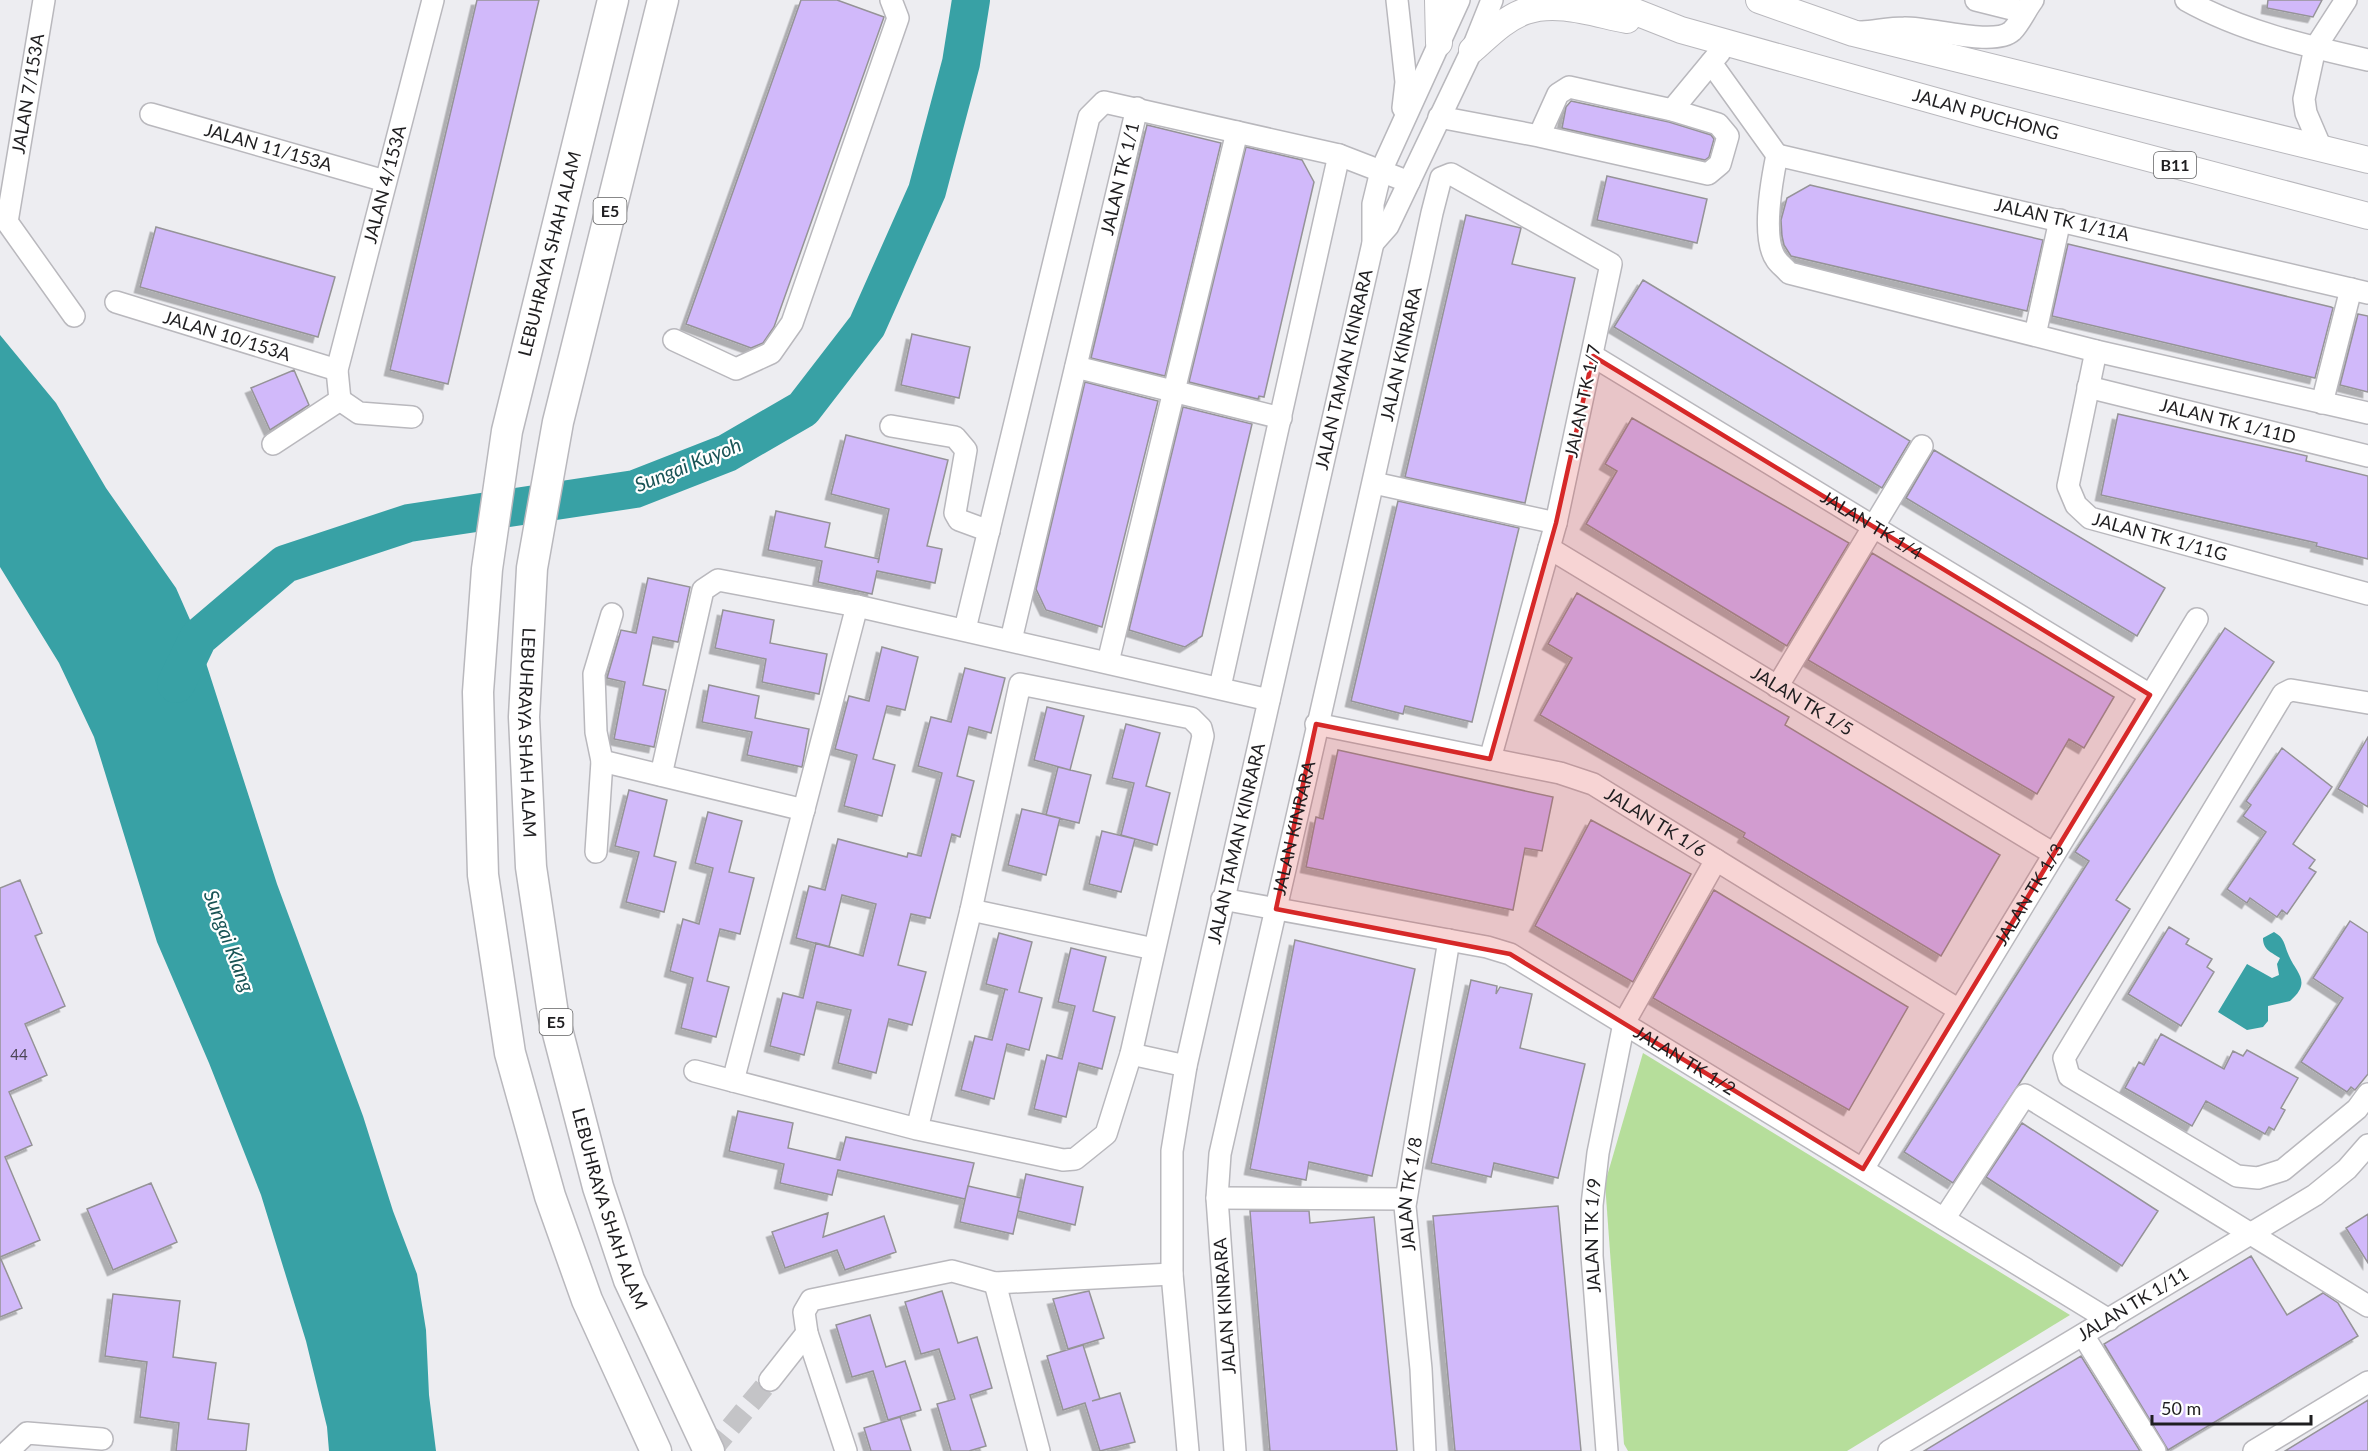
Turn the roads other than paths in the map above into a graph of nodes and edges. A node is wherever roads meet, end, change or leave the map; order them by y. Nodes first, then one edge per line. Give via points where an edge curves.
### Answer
1 (44, 0) edge
2 (433, 0) edge
3 (613, 0) edge
4 (663, 0) edge
5 (891, 0) edge
6 (1397, 0) edge
7 (1438, 0) edge
8 (1459, 0) edge
9 (1492, 0) edge
10 (1605, 0) edge
11 (1759, 0) edge
12 (1976, 0) edge
13 (2186, 0) edge
14 (2346, 0) edge
15 (2028, 6) edge
16 (1681, 30) junction
17 (1853, 33) junction
18 (1727, 42) junction
19 (1439, 43) junction
20 (2315, 48) junction
21 (1472, 50) junction
22 (2368, 60) edge
23 (1711, 63) junction
24 (1137, 108) junction
25 (1672, 110) junction
26 (151, 114) dead end
27 (1439, 117) junction
28 (1401, 127) junction
29 (1237, 132) junction
30 (1539, 136) junction
31 (2321, 148) junction
32 (1339, 155) junction
33 (1777, 155) junction
34 (2368, 160) edge
35 (1381, 171) junction
36 (386, 181) junction
37 (1409, 182) junction
38 (2303, 199) junction
39 (2368, 200) edge
40 (1432, 213) joint
41 (2368, 216) edge
42 (4, 217) edge
43 (2060, 220) junction
44 (1373, 243) junction
45 (2359, 291) edge
46 (116, 302) dead end
47 (74, 316) dead end
48 (2035, 335) junction
49 (674, 340) dead end
50 (2097, 351) junction
51 (1593, 356) junction
52 (1076, 367) junction
53 (337, 370) junction
54 (2088, 387) junction
55 (1174, 392) junction
56 (340, 400) junction
57 (2322, 403) junction
58 (2368, 413) edge
59 (412, 417) dead end
60 (1281, 418) junction
61 (891, 426) dead end
62 (273, 444) dead end
63 (1922, 446) dead end
64 (2368, 456) edge
65 (1374, 483) junction
66 (1556, 523) junction
67 (1873, 527) junction
68 (989, 531) junction
69 (1550, 549) junction
70 (2368, 594) edge
71 (857, 606) junction
72 (612, 614) dead end
73 (2197, 619) dead end
74 (965, 629) junction
75 (1011, 640) junction
76 (1108, 662) junction
77 (1220, 687) junction
78 (1777, 687) junction
79 (2150, 695) junction
80 (1269, 700) junction
81 (2368, 703) edge
82 (1316, 724) junction
83 (1491, 759) junction
84 (602, 761) junction
85 (661, 775) junction
86 (804, 810) junction
87 (596, 852) dead end
88 (2054, 854) junction
89 (1716, 860) junction
90 (1222, 899) junction
91 (1275, 909) junction
92 (971, 910) junction
93 (1449, 940) junction
94 (1154, 949) junction
95 (1959, 1010) junction
96 (1624, 1023) junction
97 (1131, 1054) junction
98 (1186, 1066) junction
99 (695, 1071) dead end
100 (733, 1081) junction
101 (2368, 1094) edge
102 (917, 1129) junction
103 (2368, 1145) edge
104 (1863, 1169) junction
105 (1217, 1198) junction
106 (1406, 1199) junction
107 (1944, 1219) junction
108 (2249, 1234) junction
109 (1172, 1274) junction
110 (996, 1283) junction
111 (2368, 1306) edge
112 (2109, 1320) junction
113 (807, 1333) junction
114 (2083, 1335) junction
115 (770, 1380) tunnel mouth
116 (2368, 1382) edge
117 (102, 1439) dead end
118 (8, 1451) edge
119 (656, 1451) edge
120 (709, 1451) edge
121 (846, 1451) edge
122 (1039, 1451) edge
123 (1188, 1451) edge
124 (1235, 1451) edge
125 (1425, 1451) edge
126 (1607, 1451) edge
127 (1889, 1451) edge
128 (2155, 1451) edge
129 (2254, 1451) edge

1 - 42 street, JALAN 7/153A
2 - 36 street, JALAN 4/153A
3 - 119 highway, LEBUHRAYA SHAH ALAM via 507,431 487,569 478,692 483,875 510,1053 550,1196 587,1300
4 - 120 highway, LEBUHRAYA SHAH ALAM / E5 via 558,422 532,568 524,717 531,867 553,1014 598,1187 629,1280
5 - 49 street via 898,18 792,323 771,353 736,369
6 - 28 street via 1406,82
7 - 19 main road
8 - 19 street, JALAN TAMAN KINRARA
9 - 21 street, JALAN TAMAN KINRARA
10 - 16 main road, JALAN PUCHONG / B11
11 - 17 main road
12 - 15 street
13 - 20 street via 2215,16
14 - 20 street
15 - 17 street via 2012,31 2001,37 1984,39 1904,28
16 - 18 main road, JALAN PUCHONG / B11
16 - 21 main road via 1550,6 1525,11
17 - 31 main road
18 - 23 street
18 - 38 main road, JALAN PUCHONG / B11
19 - 28 street, JALAN TAMAN KINRARA
20 - 22 street
20 - 31 street via 2304,99
21 - 27 street, JALAN TAMAN KINRARA
23 - 25 street
23 - 33 street
24 - 29 street
24 - 52 street, JALAN TK 1/1
24 - 68 street, JALAN TK 1/1 via 1104,102 1089,117
25 - 30 street via 1569,87 1558,94
25 - 30 street via 1718,123 1728,136 1720,164 1708,174
26 - 36 street, JALAN 11/153A
27 - 30 street
27 - 37 street, JALAN TAMAN KINRARA
28 - 35 street, JALAN TAMAN KINRARA
29 - 32 street
29 - 55 street
31 - 34 main road
32 - 35 street
32 - 60 street
33 - 43 street, JALAN TK 1/11A
33 - 48 street via 1769,239 1775,258 1789,273
35 - 37 street
35 - 44 street, JALAN TAMAN KINRARA via 1373,204
36 - 53 street, JALAN 4/153A
37 - 44 street, JALAN TAMAN KINRARA via 1388,226
38 - 39 main road
38 - 41 main road, JALAN PUCHONG / B11
40 - 51 street, JALAN TK 1/7 via 1441,178 1451,174 1611,264
40 - 65 street, JALAN KINRARA
42 - 47 street
43 - 45 street, JALAN TK 1/11A
43 - 48 street
44 - 80 street, JALAN TAMAN KINRARA
45 - 57 street
46 - 53 street, JALAN 10/153A
48 - 50 street
50 - 54 street, JALAN TK 1/11G
50 - 57 street
51 - 66 street, JALAN TK 1/7
51 - 67 street, JALAN TK 1/4
52 - 55 street
52 - 75 street, JALAN TK 1/1
53 - 56 street
54 - 64 street, JALAN TK 1/11D
54 - 70 street, JALAN TK 1/11G via 2068,486 2076,505 2090,518
55 - 60 street
55 - 76 street
56 - 59 street via 359,413
56 - 62 street
57 - 58 street
60 - 77 street
61 - 68 street via 955,437 966,450 955,513 958,520
63 - 67 street
65 - 66 street
65 - 82 street, JALAN KINRARA
66 - 69 street, JALAN TK 1/7
67 - 78 street
67 - 79 street, JALAN TK 1/4
68 - 74 street, JALAN TK 1/1
69 - 78 street, JALAN TK 1/5
69 - 83 street, JALAN TK 1/7
71 - 74 street
71 - 85 street via 718,580 703,590
71 - 86 street
72 - 84 street via 594,674 596,732
73 - 79 street, JALAN TK 1/3
74 - 75 street
75 - 76 street
76 - 77 street
77 - 80 street
78 - 88 street, JALAN TK 1/5
79 - 88 street, JALAN TK 1/3
80 - 90 street, JALAN TAMAN KINRARA
81 - 101 street via 2291,690 2283,694 2064,1058 2069,1076 2237,1176 2258,1178 2283,1170 2357,1109
82 - 83 street, JALAN TK 1/6
82 - 91 street, JALAN KINRARA
83 - 89 street, JALAN TK 1/6 via 1593,784
84 - 85 street
84 - 87 street
85 - 86 street
86 - 100 street
88 - 95 street, JALAN TK 1/3
89 - 95 street, JALAN TK 1/6
89 - 96 street, JALAN TK 1/9
90 - 91 street, JALAN TK 1/2
90 - 98 street, JALAN TAMAN KINRARA
91 - 93 street, JALAN TK 1/2
91 - 105 street, JALAN KINRARA via 1220,1154
92 - 94 street
92 - 94 street via 1020,684 1191,718 1203,736
92 - 102 street
93 - 96 street, JALAN TK 1/2 via 1510,954
93 - 106 street, JALAN TK 1/8
94 - 97 street
95 - 104 street, JALAN TK 1/3
96 - 104 street, JALAN TK 1/2
96 - 126 street, JALAN TK 1/9 via 1598,1153 1592,1205 1592,1256
97 - 98 street
97 - 102 street via 1106,1134 1075,1159 1063,1160
98 - 109 street, JALAN TAMAN KINRARA via 1172,1151
99 - 100 street
100 - 102 street
103 - 108 street, JALAN TK 1/11 via 2347,1169 2315,1195
104 - 107 street, JALAN TK 1/2
105 - 106 street
105 - 124 street, JALAN KINRARA
106 - 125 street, JALAN TK 1/8
107 - 108 street via 2025,1095
107 - 112 street, JALAN TK 1/2
108 - 111 street
108 - 112 street, JALAN TK 1/11
109 - 110 street
109 - 123 street, JALAN TAMAN KINRARA
110 - 113 street via 952,1270 811,1300 804,1312
110 - 122 street
112 - 114 street, JALAN TK 1/11
113 - 115 street
113 - 121 street
114 - 127 street, JALAN TK 1/11
114 - 128 street
116 - 129 street
117 - 118 street via 27,1432

